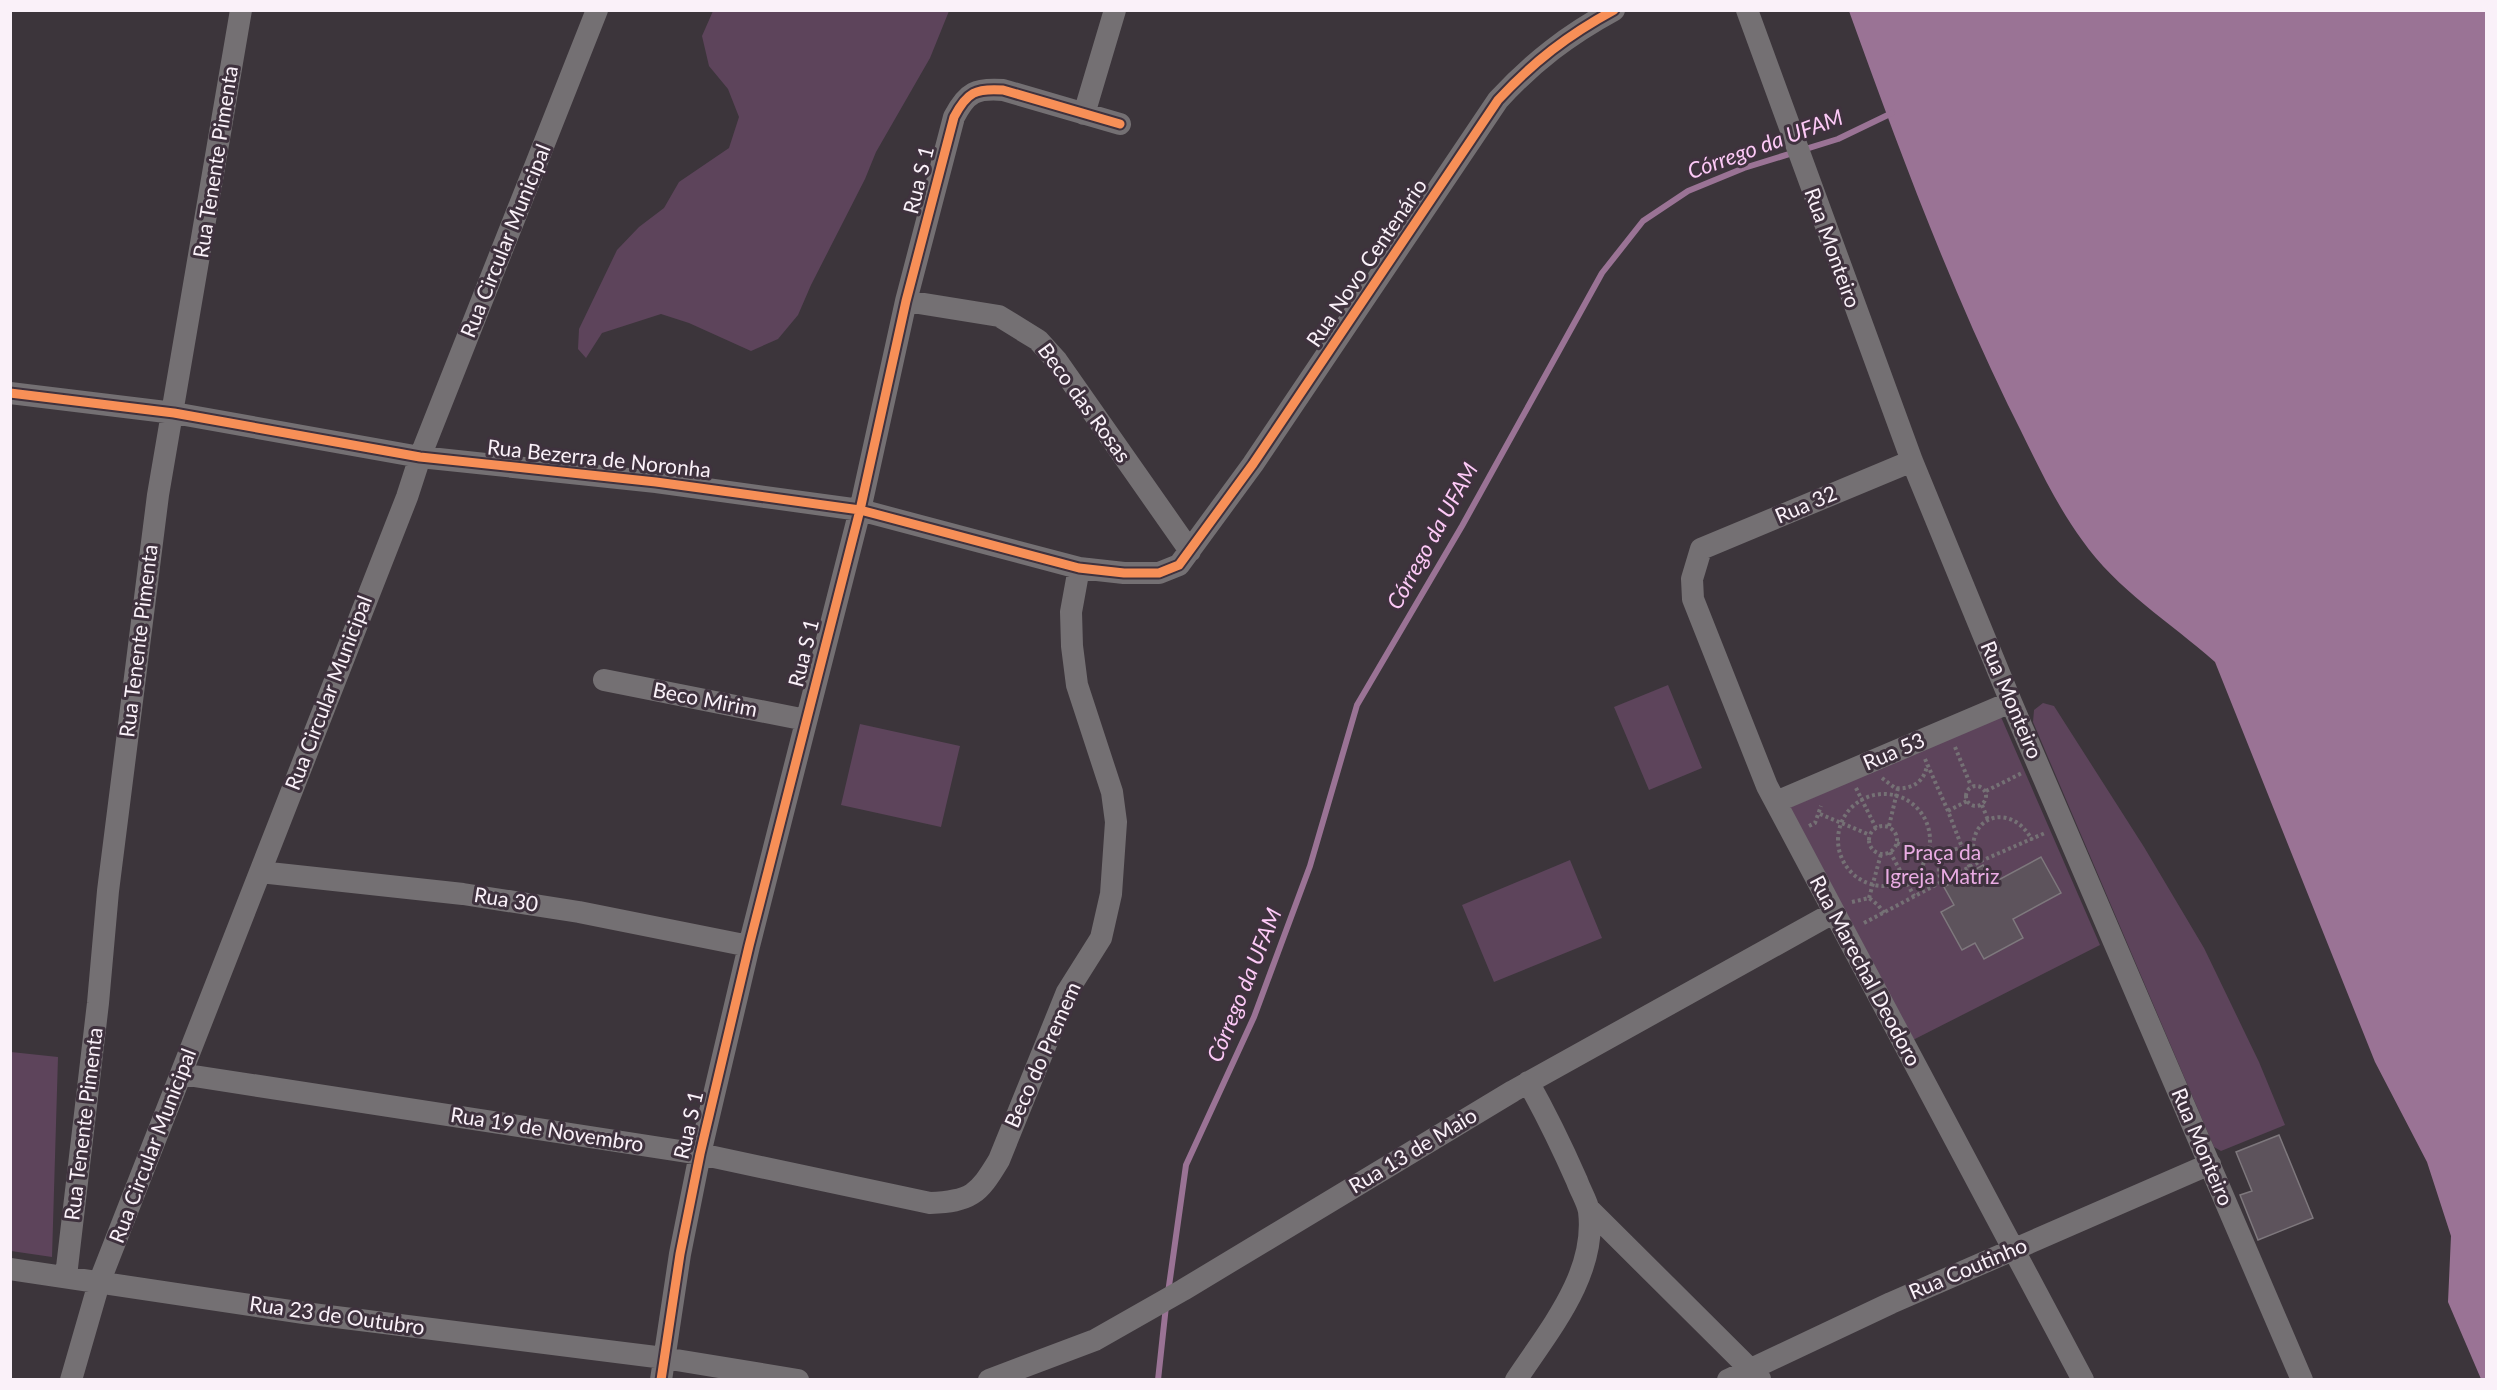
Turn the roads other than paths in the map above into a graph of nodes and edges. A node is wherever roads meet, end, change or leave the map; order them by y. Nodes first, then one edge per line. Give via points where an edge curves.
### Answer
1 (241, 10) edge
2 (597, 10) edge
3 (1115, 10) edge
4 (1614, 10) edge
5 (1747, 10) edge
6 (1084, 114) junction
7 (1120, 124) dead end
8 (906, 301) junction
9 (10, 393) edge
10 (174, 413) junction
11 (420, 457) junction
12 (1912, 461) junction
13 (860, 510) junction
14 (1701, 549) joint
15 (1184, 558) junction
16 (1079, 568) junction
17 (604, 680) dead end
18 (2011, 702) junction
19 (806, 720) junction
20 (1776, 802) junction
21 (260, 872) junction
22 (1833, 913) junction
23 (749, 946) junction
24 (180, 1074) junction
25 (1528, 1082) junction
26 (700, 1154) junction
27 (999, 1160) joint
28 (2210, 1164) junction
29 (1588, 1209) junction
30 (2014, 1250) junction
31 (10, 1269) edge
32 (66, 1276) junction
33 (99, 1283) junction
34 (662, 1369) edge
35 (1755, 1374) edge
36 (71, 1380) edge
37 (798, 1380) edge
38 (989, 1380) edge
39 (1516, 1380) edge
40 (1728, 1380) edge
41 (2083, 1380) edge
42 (2302, 1380) edge

1 - 10 street, Rua Tenente Pimenta
2 - 11 street, Rua Circular Municipal
3 - 6 street
4 - 15 street, Rua Novo Centenário via 1526,70 1498,100 1266,445
5 - 12 street, Rua Monteiro
6 - 7 street, Rua S 1
6 - 8 street, Rua S 1 via 1004,90 986,89 961,102
8 - 13 street, Rua S 1
8 - 15 street, Beco das Rosas via 999,316 1038,340 1057,361
9 - 10 street, Rua Bezerra de Noronha
10 - 11 street, Rua Bezerra de Noronha
10 - 32 street, Rua Tenente Pimenta via 157,505 122,776
11 - 13 street, Rua Bezerra de Noronha via 656,482
11 - 21 street, Rua Circular Municipal
12 - 14 street, Rua 32
12 - 18 street, Rua Monteiro
13 - 16 street, Rua Bezerra de Noronha
13 - 19 street, Rua S 1
14 - 20 street, Rua Marechal Deodoro via 1692,579 1693,599
15 - 16 street, Rua Bezerra de Noronha via 1159,573
16 - 27 street, Beco do Premem via 1071,612 1072,646 1077,685 1112,792 1116,822 1111,894 1101,938 1067,992
17 - 19 street, Beco Mirim
18 - 20 street, Rua 53
18 - 28 street, Rua Monteiro
19 - 23 street, Rua S 1
20 - 22 street, Rua Marechal Deodoro
21 - 23 street, Rua 30 via 463,894 579,912
21 - 24 street, Rua Circular Municipal
22 - 25 street, Rua 13 de Maio
22 - 30 street, Rua Marechal Deodoro
23 - 26 street, Rua S 1
24 - 26 street, Rua 19 de Novembro
24 - 33 street, Rua Circular Municipal
25 - 29 street
25 - 38 street, Rua 13 de Maio via 1095,1340
26 - 27 street, Rua 19 de Novembro via 930,1203 957,1202 974,1194
26 - 34 street, Rua S 1
28 - 30 street, Rua Coutinho
28 - 42 street, Rua Monteiro
29 - 35 street
29 - 39 street via 1588,1248 1579,1276 1559,1316
30 - 35 street, Rua Coutinho via 1891,1303
30 - 41 street, Rua Marechal Deodoro
31 - 32 street, Rua 23 de Outubro
32 - 33 street, Rua 23 de Outubro
33 - 34 street, Rua 23 de Outubro
33 - 36 street, Rua Circular Municipal
34 - 37 street
35 - 40 street, Rua Coutinho

